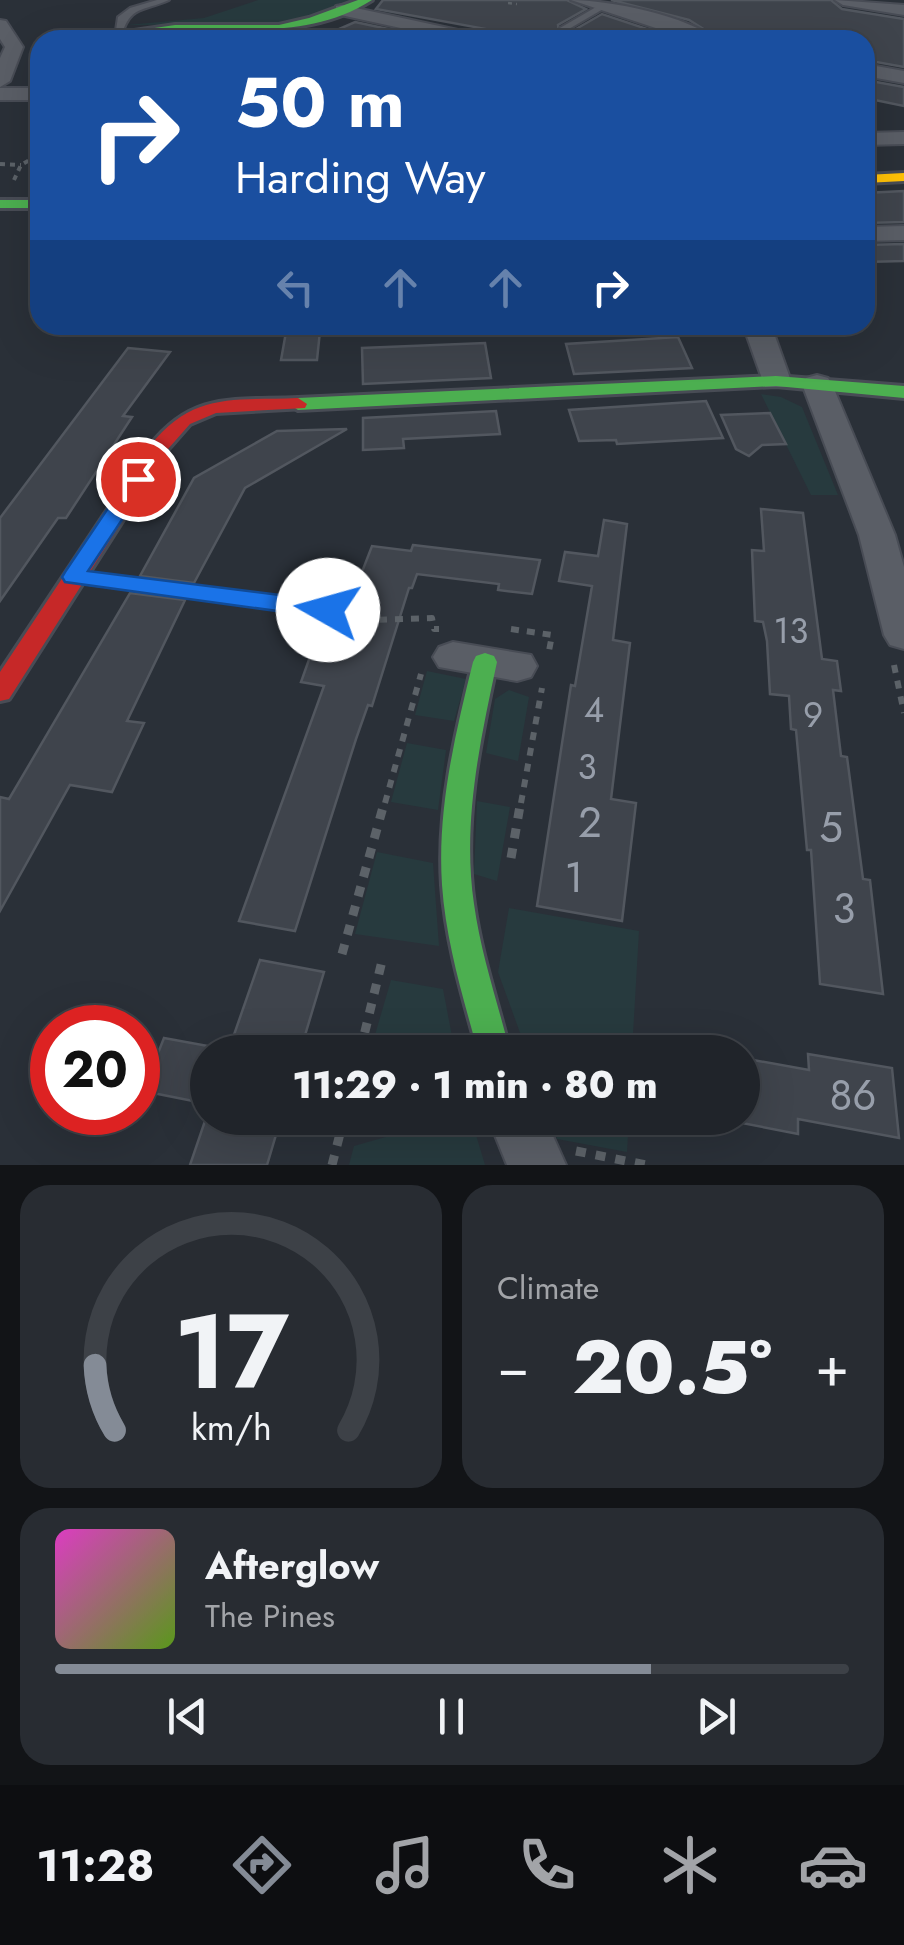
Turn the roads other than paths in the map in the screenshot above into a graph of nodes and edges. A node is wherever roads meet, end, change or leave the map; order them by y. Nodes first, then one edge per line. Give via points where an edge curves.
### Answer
1 (166, 0) edge
2 (367, 0) edge
3 (579, 0) edge
4 (843, 0) edge
5 (606, 5) junction
6 (342, 10) junction
7 (904, 10) edge
8 (0, 24) edge
9 (564, 28) dead end
10 (119, 30) edge
11 (171, 30) edge
12 (200, 30) edge
13 (262, 30) edge
14 (435, 30) edge
15 (679, 30) edge
16 (875, 72) edge
17 (904, 77) edge
18 (0, 83) edge
19 (30, 91) edge
20 (904, 138) edge
21 (875, 139) edge
22 (904, 177) edge
23 (875, 178) edge
24 (5, 196) edge
25 (30, 202) edge
26 (875, 234) edge
27 (904, 234) edge
28 (760, 335) edge
29 (776, 381) junction
30 (818, 384) junction
31 (904, 392) edge
32 (73, 577) junction
33 (328, 610) dead end
34 (898, 643) edge
35 (478, 651) road end
36 (0, 692) edge
37 (489, 1035) edge
38 (532, 1135) edge
39 (553, 1157) edge

1 - 10 lane via 133,10
2 - 6 street
3 - 5 street
4 - 7 street
5 - 9 lane
5 - 15 street
6 - 13 street
6 - 14 street
8 - 18 street via 23,46
11 - 12 street
16 - 17 street
18 - 19 street
20 - 21 street
22 - 23 street
24 - 25 street
26 - 27 street
28 - 29 street
29 - 30 street
29 - 32 street via 211,400 160,446
30 - 31 street
30 - 34 street via 877,535
32 - 33 lane
32 - 36 street
35 - 37 street via 457,820 457,883
38 - 39 street

